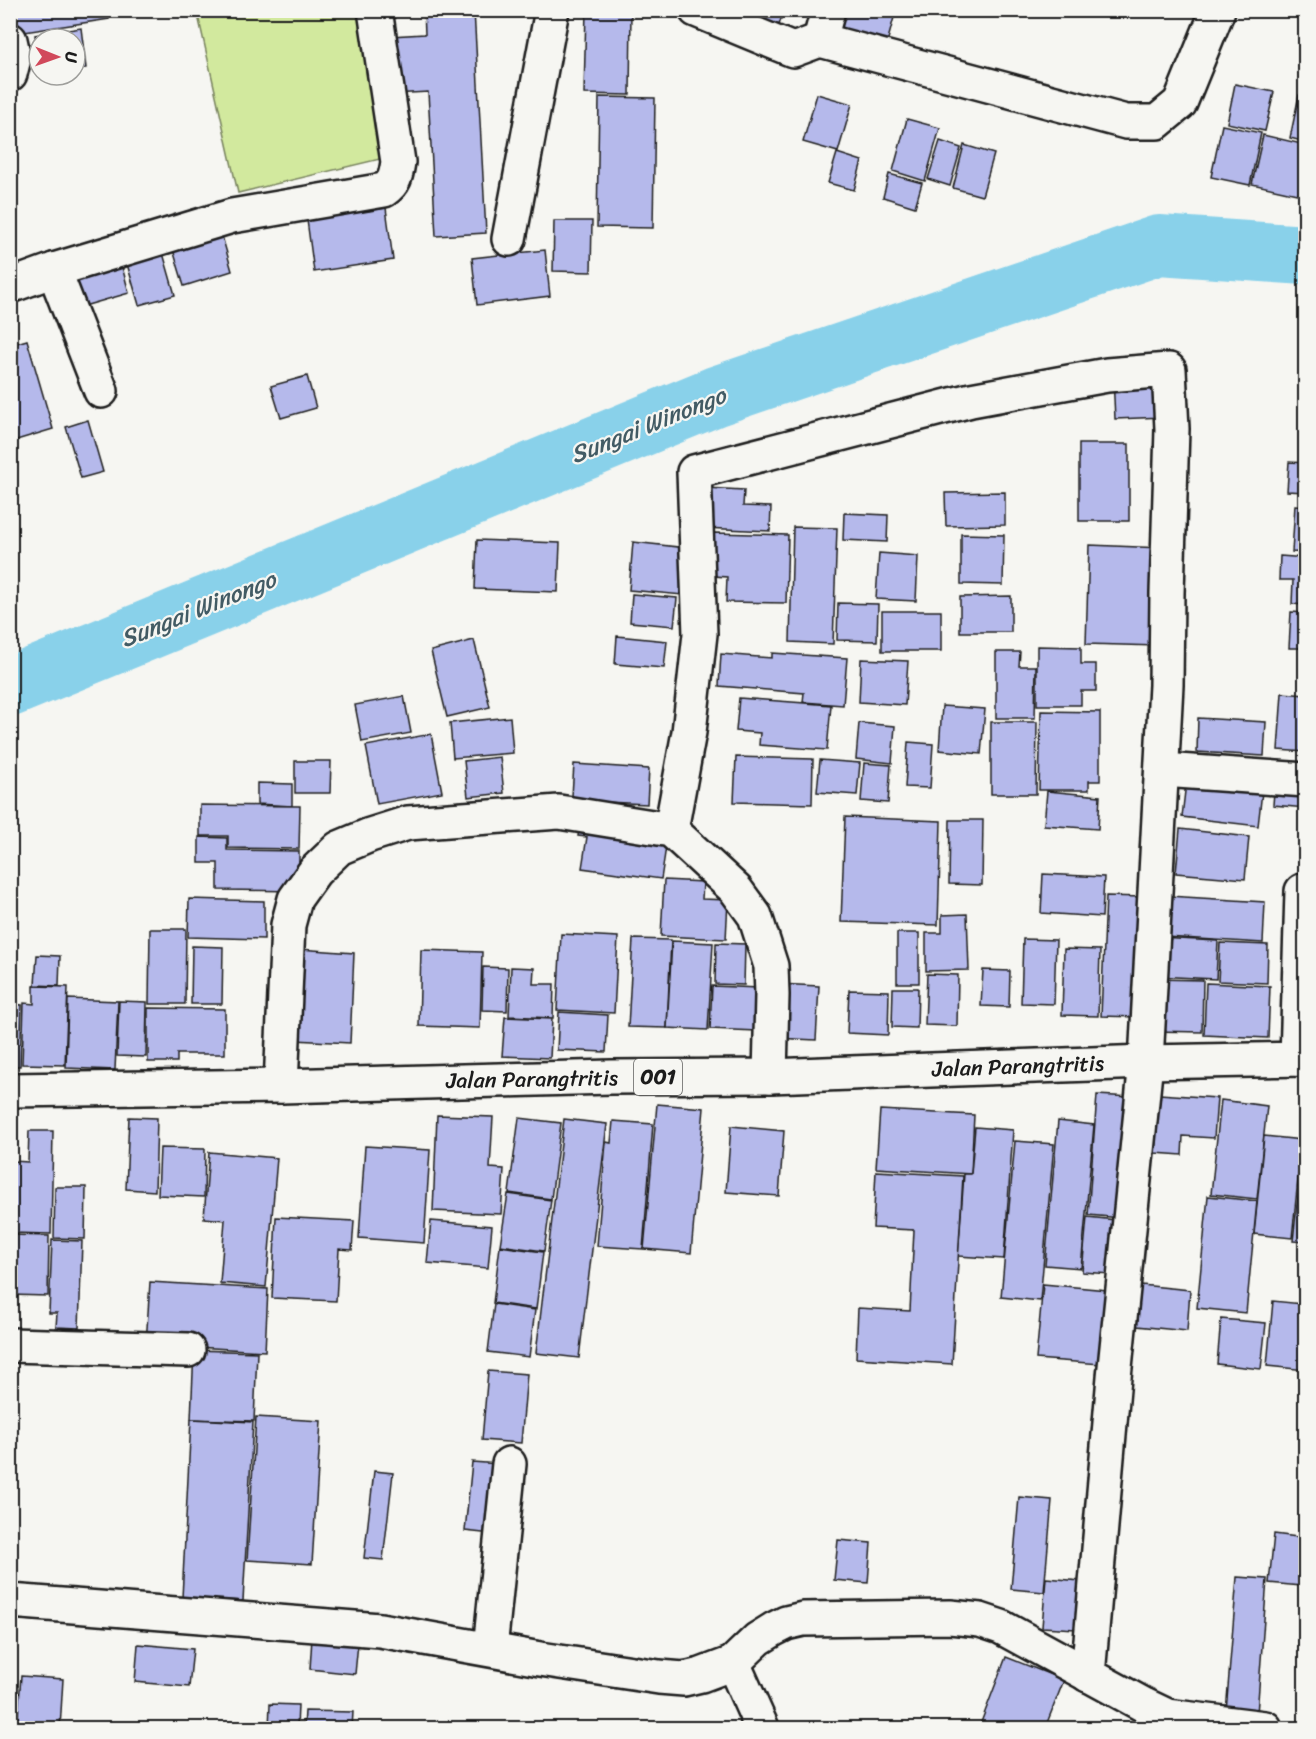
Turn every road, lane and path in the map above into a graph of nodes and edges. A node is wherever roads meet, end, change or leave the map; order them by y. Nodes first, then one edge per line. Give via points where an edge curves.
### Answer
1 (375, 10) edge
2 (552, 10) edge
3 (696, 10) edge
4 (1218, 10) edge
5 (824, 25) edge
6 (10, 40) edge
7 (10, 74) edge
8 (509, 239) dead end
9 (54, 270) junction
10 (10, 286) edge
11 (101, 391) dead end
12 (1163, 770) junction
13 (1305, 780) edge
14 (671, 830) junction
15 (1302, 891) dead end
16 (1301, 1059) edge
17 (1146, 1062) junction
18 (770, 1076) junction
19 (280, 1086) junction
20 (10, 1090) edge
21 (10, 1345) edge
22 (188, 1350) dead end
23 (508, 1464) dead end
24 (10, 1601) edge
25 (490, 1650) junction
26 (732, 1663) junction
27 (1088, 1675) junction
28 (1166, 1722) edge
29 (762, 1728) edge
30 (1266, 1728) edge

1 - 9 street via 398,162 392,185 384,190 232,216
2 - 8 street
3 - 5 street via 793,50
4 - 5 street via 1180,103 1157,122 1126,122
6 - 7 street via 14,58
9 - 10 street
9 - 11 street
12 - 13 street
12 - 14 street via 1172,429 1169,370 1107,375 971,400 694,472 700,634 689,732
12 - 17 street
14 - 18 street via 736,890 755,916 771,966
14 - 19 street via 559,812 408,822 339,848 315,871 295,899 288,925
15 - 16 street
16 - 17 street, Jalan Parangtritis / 001
17 - 18 street, Jalan Parangtritis / 001
17 - 27 street
18 - 19 street, Jalan Parangtritis / 001
19 - 20 street, Jalan Parangtritis / 001
21 - 22 street
23 - 25 street
24 - 25 street via 380,1630
25 - 26 street via 684,1679
26 - 27 street via 774,1629 803,1619 950,1617 1001,1627
26 - 29 street
27 - 28 street
28 - 30 street

